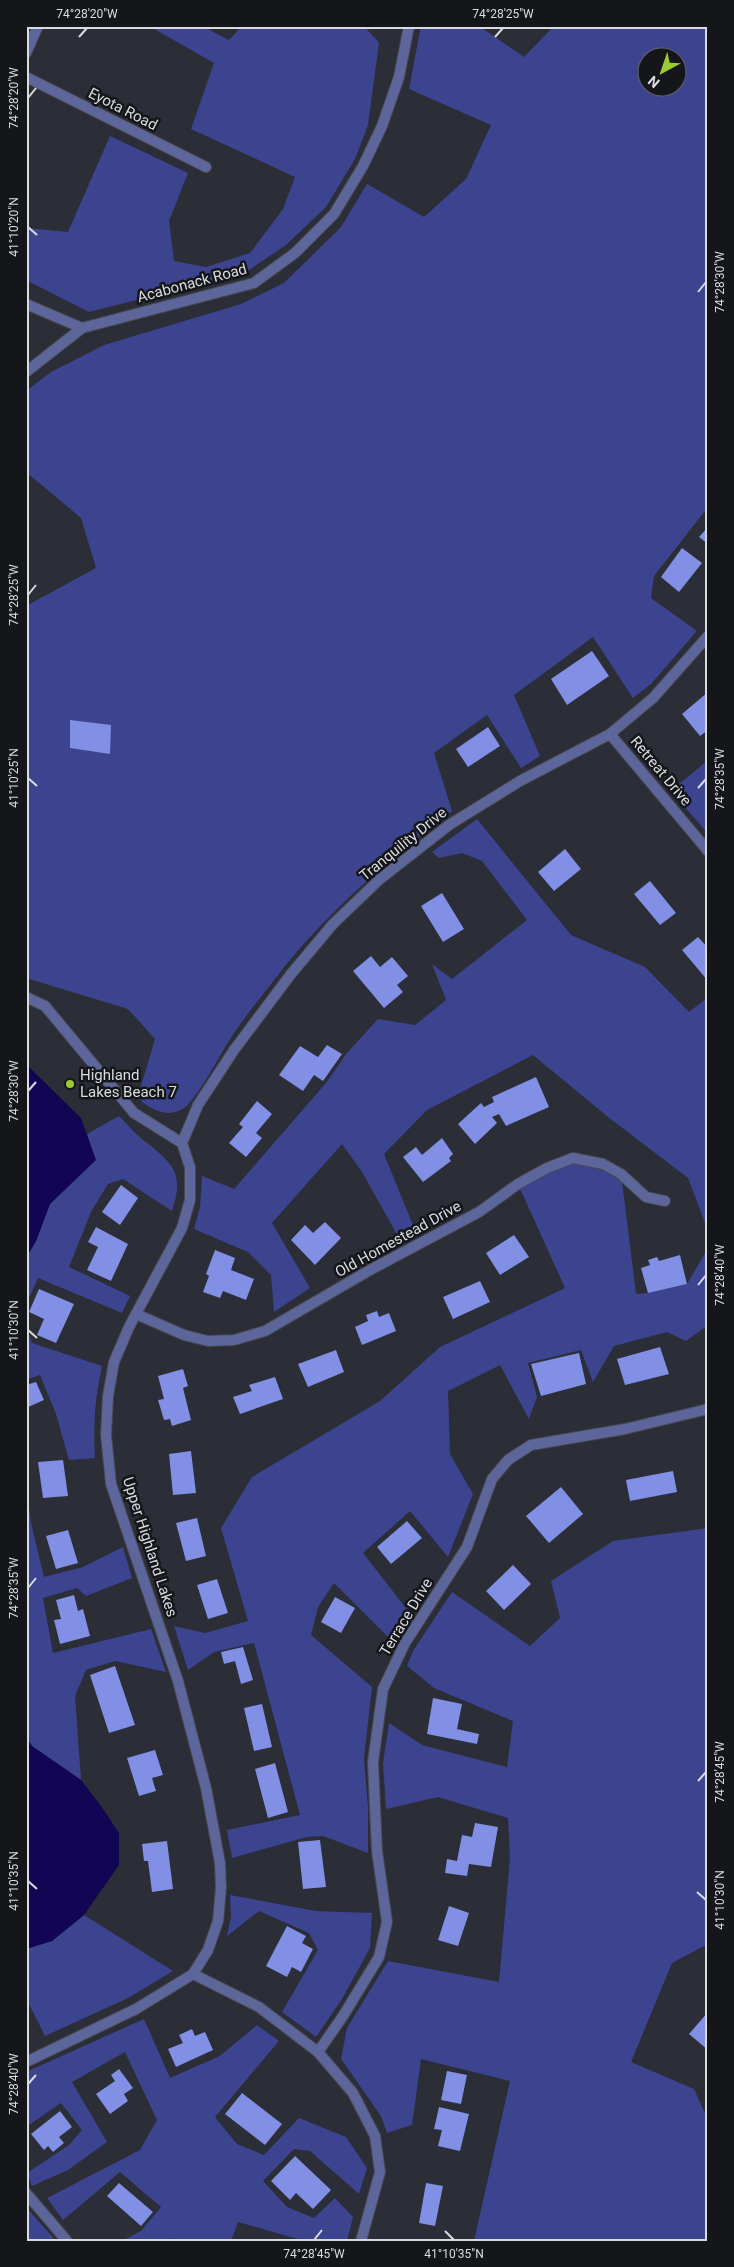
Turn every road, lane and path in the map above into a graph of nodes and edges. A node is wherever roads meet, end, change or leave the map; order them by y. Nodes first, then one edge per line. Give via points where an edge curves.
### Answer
1 (38, 26) edge
2 (409, 26) edge
3 (26, 53) edge
4 (26, 77) edge
5 (206, 167) dead end
6 (26, 304) edge
7 (82, 328) junction
8 (26, 372) edge
9 (708, 636) edge
10 (610, 734) junction
11 (708, 850) edge
12 (26, 996) edge
13 (182, 1143) junction
14 (664, 1201) dead end
15 (136, 1314) junction
16 (708, 1409) edge
17 (194, 1974) junction
18 (318, 2052) junction
19 (26, 2062) edge
20 (26, 2193) edge
21 (67, 2241) edge
22 (362, 2241) edge

1 - 3 street
2 - 7 street, Acabonack Road via 399,77 382,126 363,166 334,214 295,253 254,283
4 - 5 street, Eyota Road
6 - 7 street
7 - 8 street, Acabonack Road
9 - 10 street, Tranquility Drive via 654,698
10 - 11 street, Retreat Drive
10 - 13 street, Tranquility Drive via 520,781 449,825 380,879 340,917 291,974 234,1050 198,1105
12 - 13 street via 45,1006 134,1113
13 - 15 street, Upper Highland Lakes via 190,1167 190,1200 182,1228
14 - 15 street, Old Homestead Drive via 646,1197 621,1174 602,1164 573,1158 518,1184 478,1212 265,1331 234,1340 208,1341 184,1335
15 - 17 street, Upper Highland Lakes via 114,1362 106,1435 111,1484 178,1681 206,1788 220,1863 218,1921 208,1950
16 - 18 street, Terrace Drive via 626,1430 531,1445 508,1460 492,1479 467,1546 404,1643 383,1689 373,1762 377,1851 387,1922 379,1957
17 - 18 street via 259,2007
17 - 19 street via 136,2009
18 - 22 street via 353,2093 375,2136 380,2172
20 - 21 street

